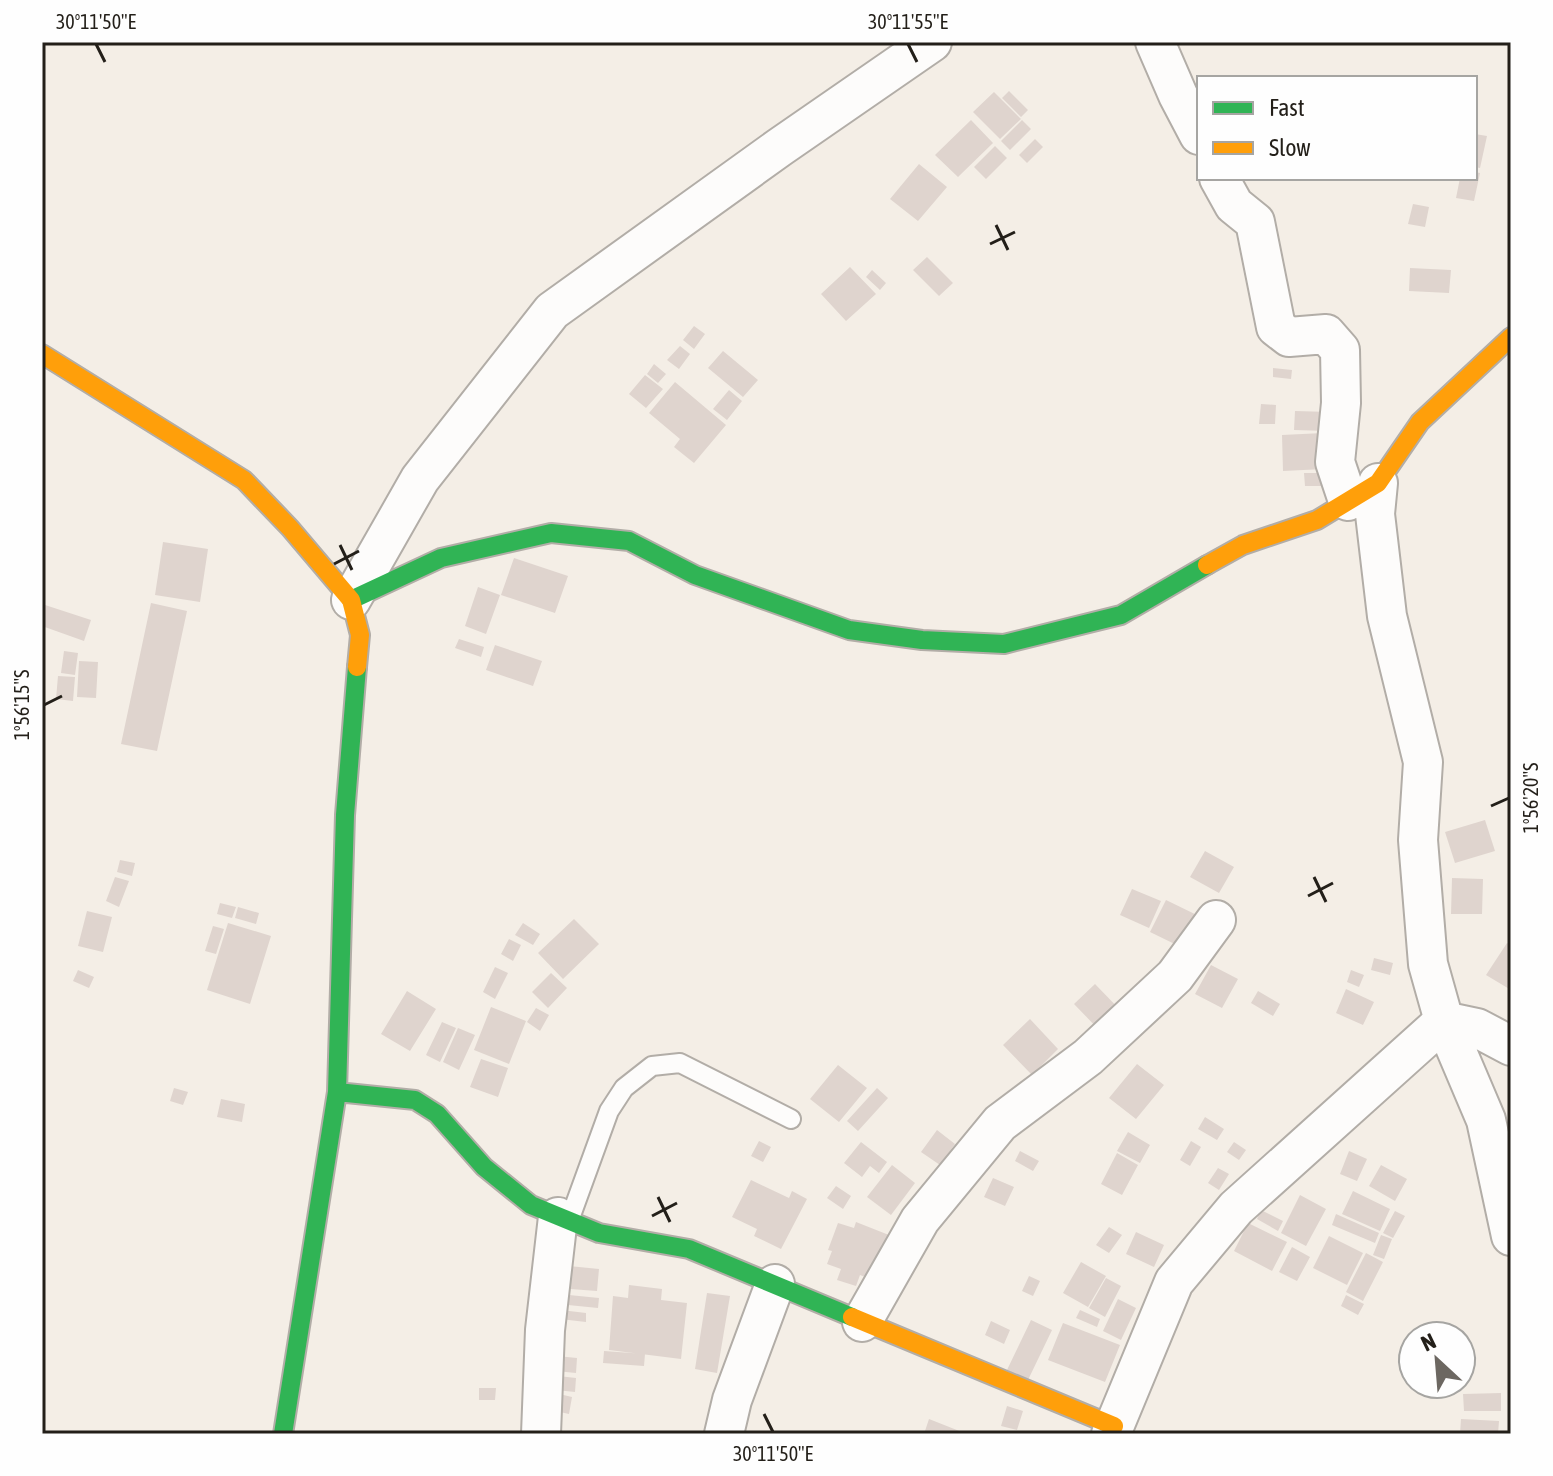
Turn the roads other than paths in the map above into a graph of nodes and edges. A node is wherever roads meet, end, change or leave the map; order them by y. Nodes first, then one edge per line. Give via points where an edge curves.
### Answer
1 (932, 42) edge
2 (1155, 42) edge
3 (1197, 131) edge
4 (1220, 180) edge
5 (1511, 337) edge
6 (42, 354) edge
7 (1363, 492) junction
8 (351, 600) junction
9 (1216, 920) dead end
10 (1444, 1021) junction
11 (1511, 1046) edge
12 (337, 1092) junction
13 (791, 1119) dead end
14 (564, 1219) junction
15 (1511, 1236) edge
16 (775, 1284) junction
17 (862, 1322) junction
18 (1112, 1430) edge
19 (283, 1434) edge
20 (541, 1434) edge
21 (724, 1434) edge

1 - 8 street via 552,311 420,479
2 - 3 street
4 - 7 street via 1234,205 1255,222 1276,327 1289,337 1326,334 1340,350 1335,462
5 - 7 street via 1420,422
6 - 8 street via 244,480
7 - 8 street via 1317,520 1243,545 1121,615 1004,644 849,630 695,575 629,541 551,533 441,558
7 - 10 street via 1375,514 1387,616 1423,762 1418,840 1428,964
8 - 12 street via 360,635 345,815
9 - 17 street via 1175,976 1088,1057 1000,1123 920,1220
10 - 11 street via 1477,1028
10 - 15 street via 1486,1120
10 - 18 street via 1236,1208 1174,1282
12 - 14 street via 415,1100 437,1114 484,1167 531,1205
12 - 19 street
13 - 14 lane via 680,1063 652,1066 624,1088 609,1111
14 - 16 street via 599,1233 689,1249
14 - 20 street via 545,1330
16 - 17 street
16 - 21 street
17 - 18 street

